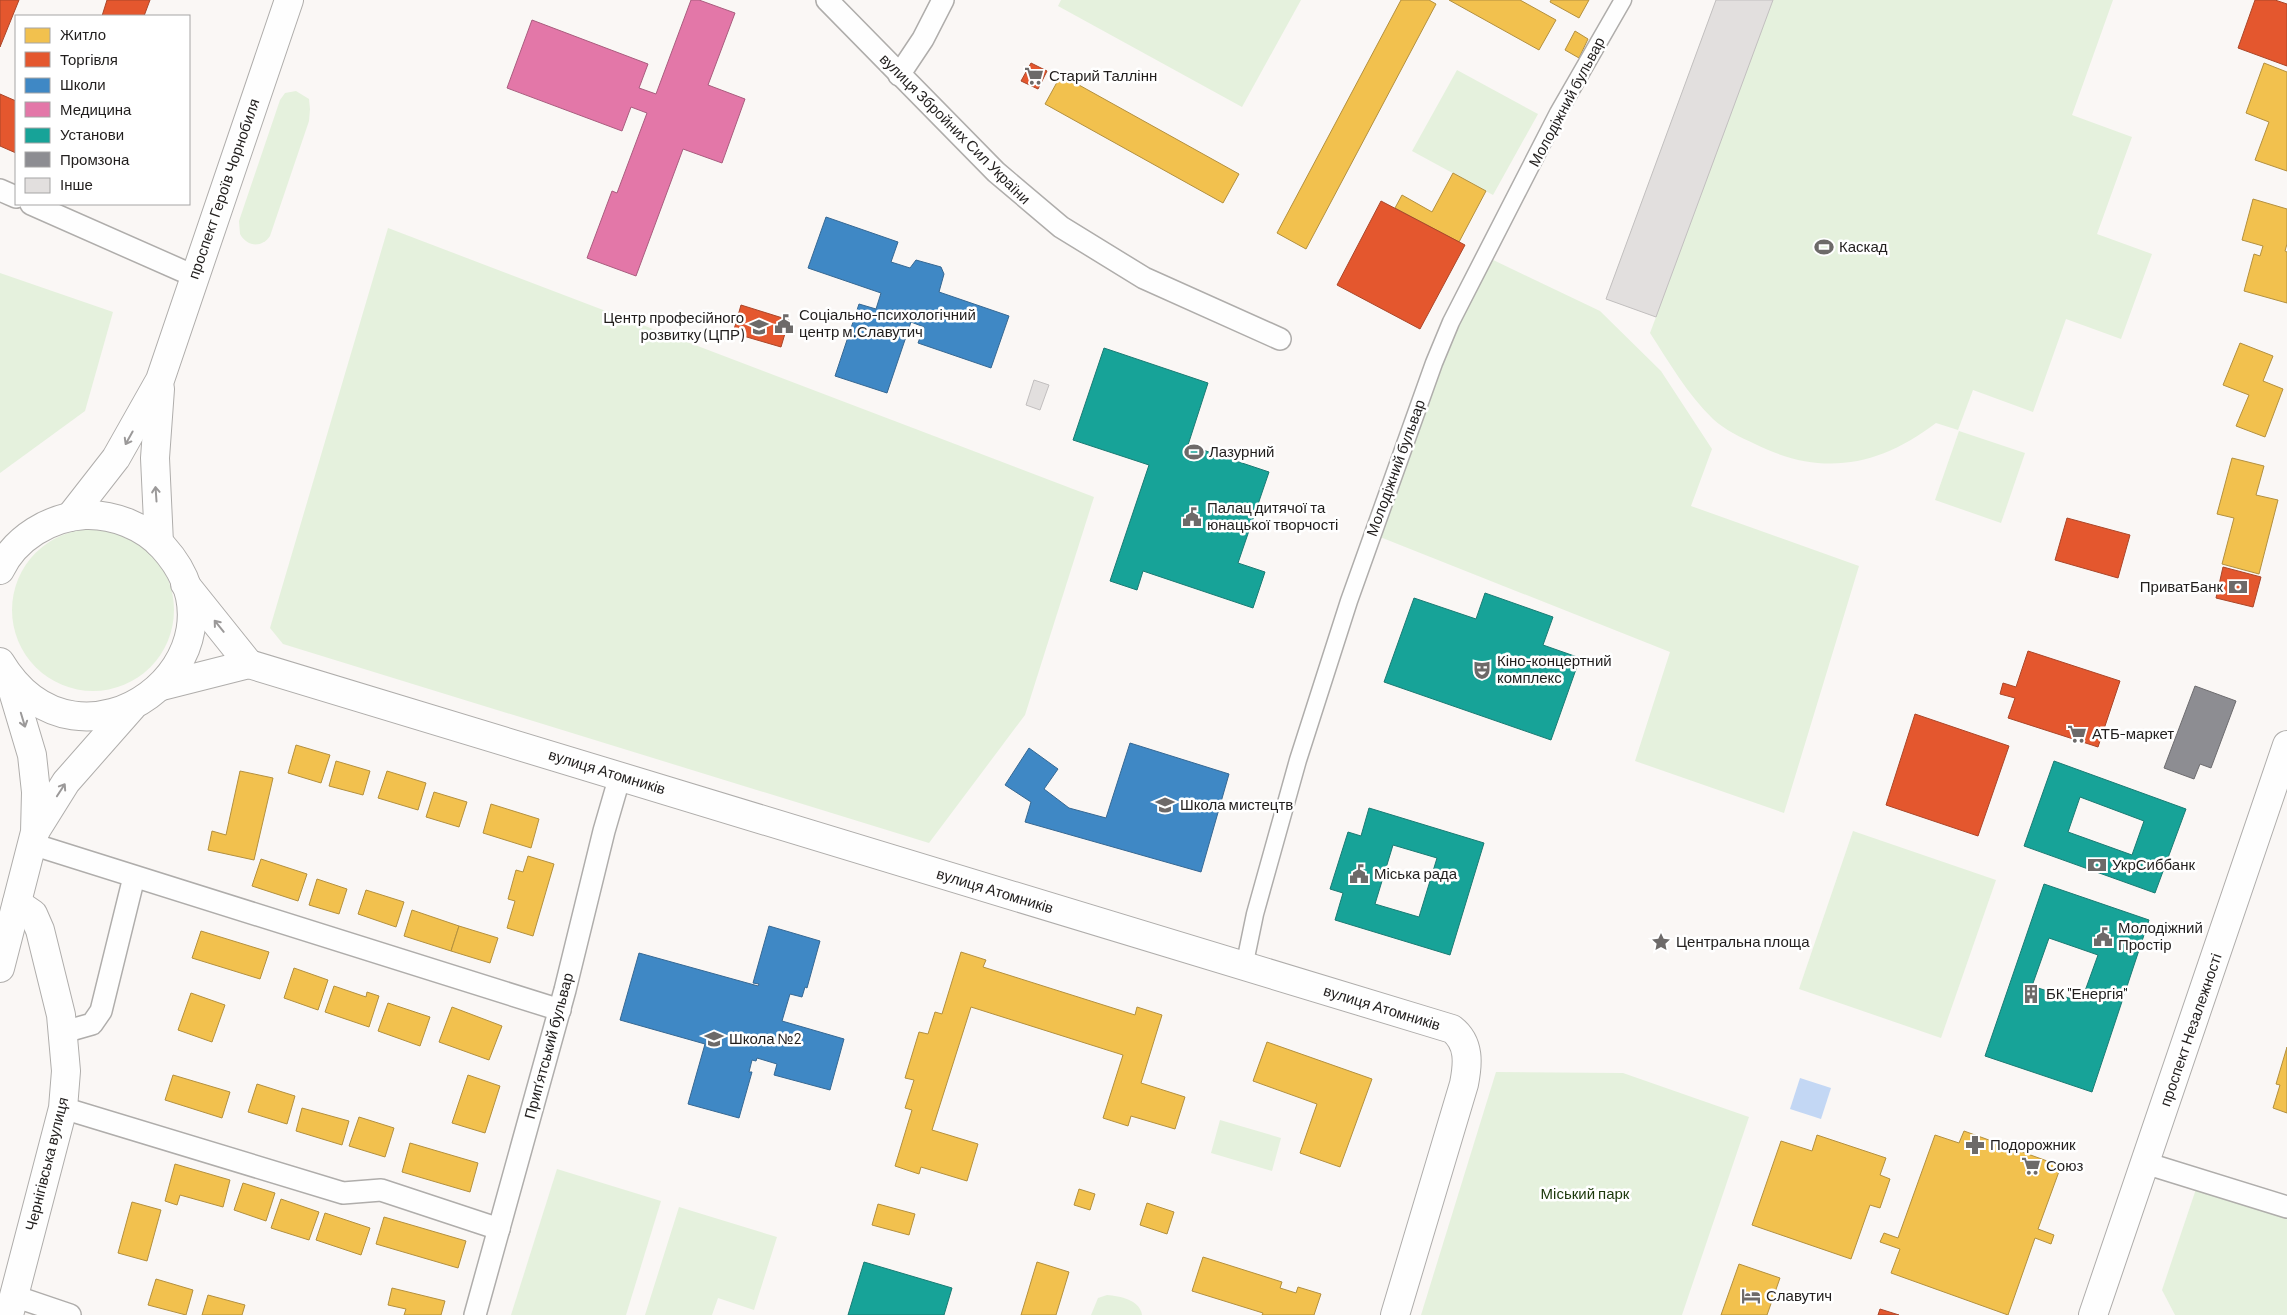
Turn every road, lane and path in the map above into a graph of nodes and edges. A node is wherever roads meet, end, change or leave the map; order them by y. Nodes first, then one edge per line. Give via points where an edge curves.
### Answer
1 (289, 0) edge
2 (827, 0) edge
3 (943, 0) edge
4 (1623, 0) edge
5 (899, 75) junction
6 (0, 190) edge
7 (15, 197) edge
8 (33, 205) edge
9 (194, 276) junction
10 (1280, 339) dead end
11 (160, 380) junction
12 (70, 517) junction
13 (26, 538) junction
14 (159, 543) junction
15 (0, 547) edge
16 (0, 570) edge
17 (186, 584) junction
18 (249, 664) junction
19 (4, 668) edge
20 (162, 686) junction
21 (132, 707) junction
22 (2287, 745) edge
23 (620, 776) junction
24 (34, 838) junction
25 (134, 876) junction
26 (17, 903) junction
27 (1244, 967) junction
28 (0, 968) edge
29 (560, 1010) junction
30 (64, 1032) junction
31 (63, 1108) junction
32 (2145, 1163) junction
33 (2287, 1207) edge
34 (499, 1230) junction
35 (11, 1305) edge
36 (70, 1315) edge
37 (475, 1315) edge
38 (1395, 1315) edge
39 (2093, 1315) edge

1 - 9 street, проспект Героїв Чорнобиля
2 - 5 street, вулиця Збройних Сил України
3 - 5 street
4 - 27 street, Молодіжний бульвар via 1558,114 1449,328 1434,364 1349,602 1298,760 1255,914
5 - 10 street, вулиця Збройних Сил України via 996,172 1061,227 1144,278
6 - 7 street
8 - 9 street
9 - 11 street, проспект Героїв Чорнобиля
11 -> 12 street, проспект Героїв Чорнобиля via 116,458
14 -> 11 street, проспект Героїв Чорнобиля via 155,458
12 - 13 street via 47,525
12 - 14 street via 118,519 147,533
13 - 15 street
13 - 16 street via 13,550
14 - 17 street
18 -> 17 street
17 - 20 street via 190,620 188,638 173,672
18 - 20 street
18 - 23 street, вулиця Атомників
19 - 21 street via 20,689 54,710 93,716 113,714
19 -> 24 street via 32,755 36,792
20 - 21 street
24 -> 21 street via 66,782
22 - 32 street, проспект Незалежності
23 - 27 street, вулиця Атомників
23 - 29 street, Припʼятський бульвар
24 - 25 street
24 - 26 street
25 - 29 street
25 - 30 street via 101,1011 92,1024
26 - 28 street
26 - 30 street, Чернігівська вулиця via 33,914 37,922
27 - 38 street, вулиця Атомників via 1433,1022 1452,1029 1462,1038 1467,1057 1462,1093
29 - 34 street, Припʼятський бульвар
30 - 31 street, Чернігівська вулиця via 66,1071
31 - 34 street via 343,1193 380,1190
31 - 35 street, Чернігівська вулиця
32 - 33 street
32 - 39 street, проспект Незалежності
34 - 37 street, Припʼятський бульвар
35 - 36 street

